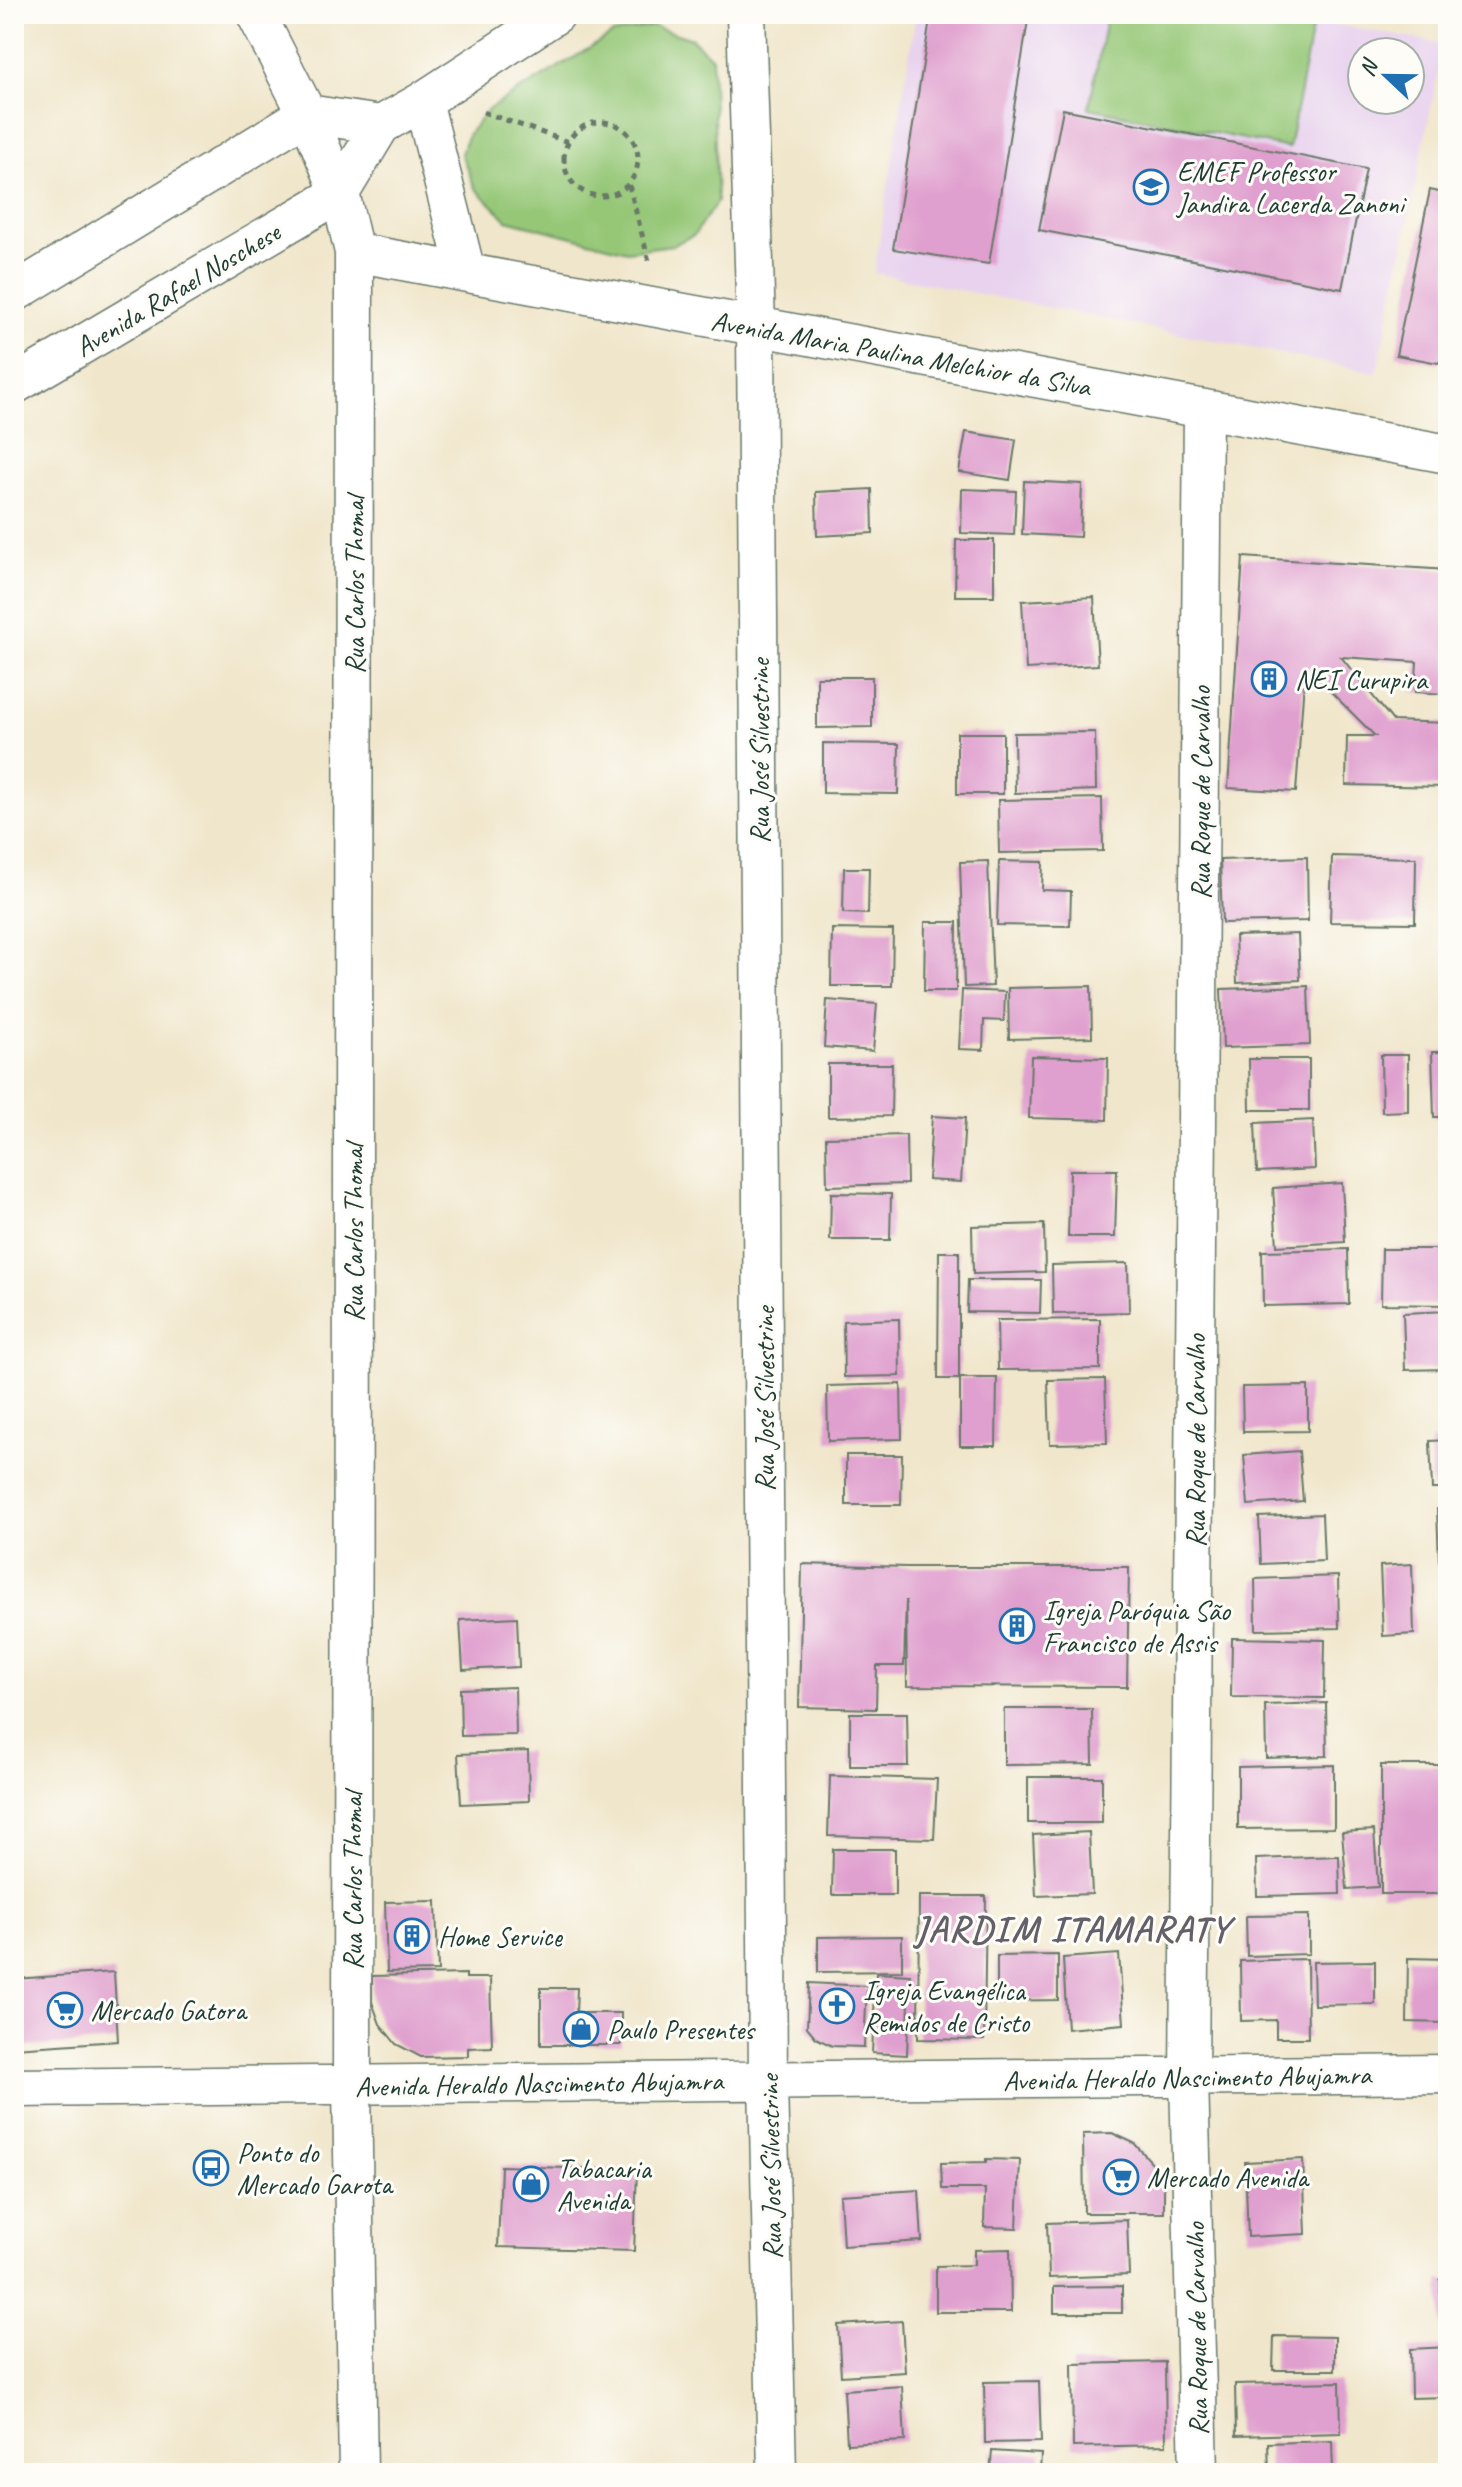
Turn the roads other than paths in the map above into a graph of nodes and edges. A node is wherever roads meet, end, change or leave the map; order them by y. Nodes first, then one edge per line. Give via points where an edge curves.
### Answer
1 (256, 14) edge
2 (556, 14) edge
3 (746, 14) edge
4 (428, 98) junction
5 (307, 114) junction
6 (381, 125) junction
7 (340, 193) junction
8 (354, 252) junction
9 (466, 272) junction
10 (14, 293) edge
11 (756, 326) junction
12 (14, 385) edge
13 (1203, 409) junction
14 (1448, 454) edge
15 (1448, 2074) edge
16 (1189, 2077) junction
17 (768, 2081) junction
18 (352, 2085) junction
19 (14, 2088) edge
20 (358, 2473) edge
21 (777, 2473) edge
22 (1199, 2473) edge

1 - 5 street, Rua Carlos Thomal
2 - 4 street
3 - 11 street, Rua José Silvestrine
4 - 6 street
4 - 9 street
5 - 6 street
5 - 7 street, Rua Carlos Thomal
5 - 10 street
6 - 7 street
7 - 8 street, Rua Carlos Thomal
7 - 12 street, Avenida Rafael Noschese
8 - 9 street, Avenida Maria Paulina Melchior da Silva
8 - 18 street, Rua Carlos Thomal
9 - 11 street, Avenida Maria Paulina Melchior da Silva
11 - 13 street, Avenida Maria Paulina Melchior da Silva
11 - 17 street, Rua José Silvestrine
13 - 14 street, Avenida Maria Paulina Melchior da Silva
13 - 16 street, Rua Roque de Carvalho
15 - 16 street, Avenida Heraldo Nascimento Abujamra
16 - 17 street, Avenida Heraldo Nascimento Abujamra
16 - 22 street, Rua Roque de Carvalho
17 - 18 street, Avenida Heraldo Nascimento Abujamra
17 - 21 street, Rua José Silvestrine
18 - 19 street, Avenida Heraldo Nascimento Abujamra
18 - 20 street, Rua Carlos Thomal

